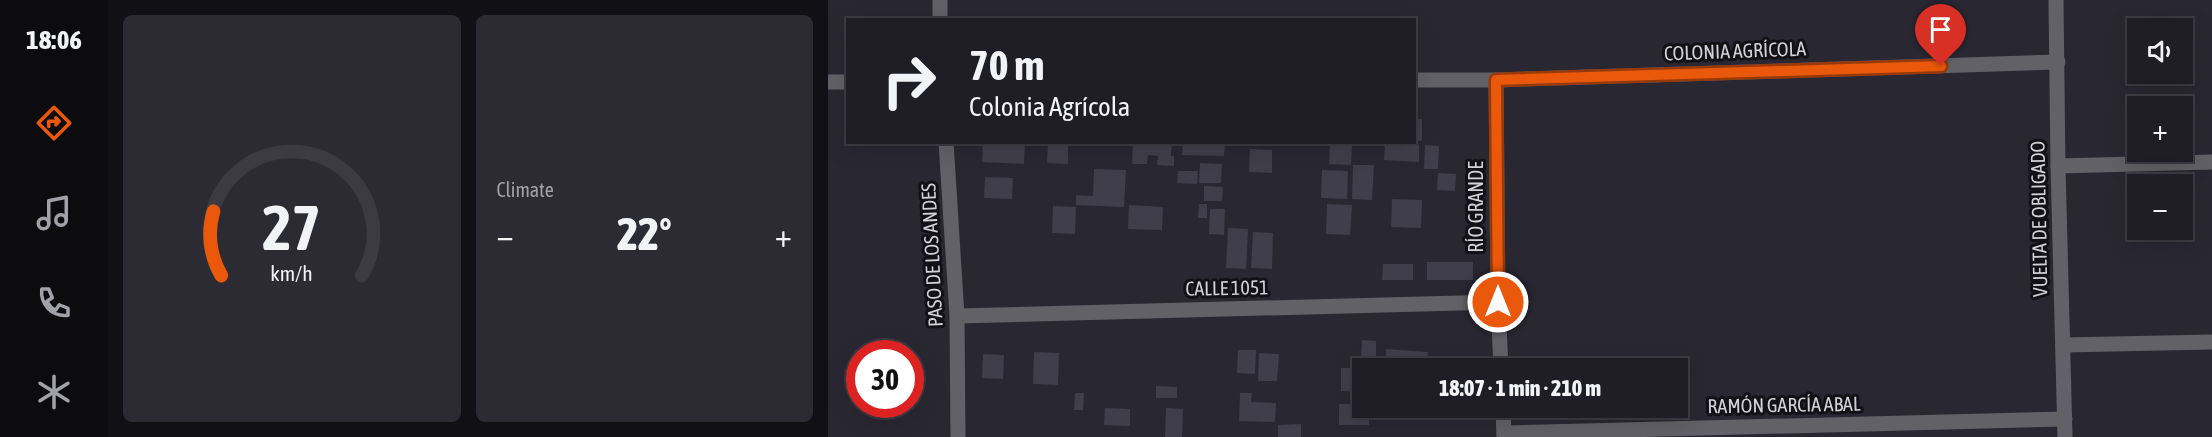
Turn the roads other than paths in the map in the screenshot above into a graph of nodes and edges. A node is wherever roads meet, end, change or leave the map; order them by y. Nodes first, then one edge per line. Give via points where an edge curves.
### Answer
1 (940, 0) edge
2 (2056, 0) edge
3 (940, 18) edge
4 (2058, 62) junction
5 (1416, 80) edge
6 (1496, 80) junction
7 (828, 82) edge
8 (846, 82) edge
9 (946, 144) edge
10 (2212, 162) edge
11 (2058, 166) junction
12 (1498, 302) junction
13 (957, 316) junction
14 (2212, 342) edge
15 (2063, 345) junction
16 (1501, 358) edge
17 (1503, 418) edge
18 (2065, 418) junction
19 (1504, 435) edge
20 (958, 437) edge
21 (2065, 437) edge

1 - 3 street
2 - 4 street, VUELTA DE OBLIGADO
4 - 6 street, COLONIA AGRÍCOLA
4 - 11 street, VUELTA DE OBLIGADO
5 - 6 street, COLONIA AGRÍCOLA
6 - 12 street, RÍO GRANDE
7 - 8 street
9 - 13 street, PASO DE LOS ANDES
10 - 11 street
11 - 15 street, VUELTA DE OBLIGADO
12 - 13 street, CALLE 1051
12 - 16 street, RÍO GRANDE
13 - 20 street, PASO DE LOS ANDES
14 - 15 street
15 - 18 street, VUELTA DE OBLIGADO
17 - 19 street
18 - 19 street, RAMÓN GARCÍA ABAL
18 - 21 street, VUELTA DE OBLIGADO

